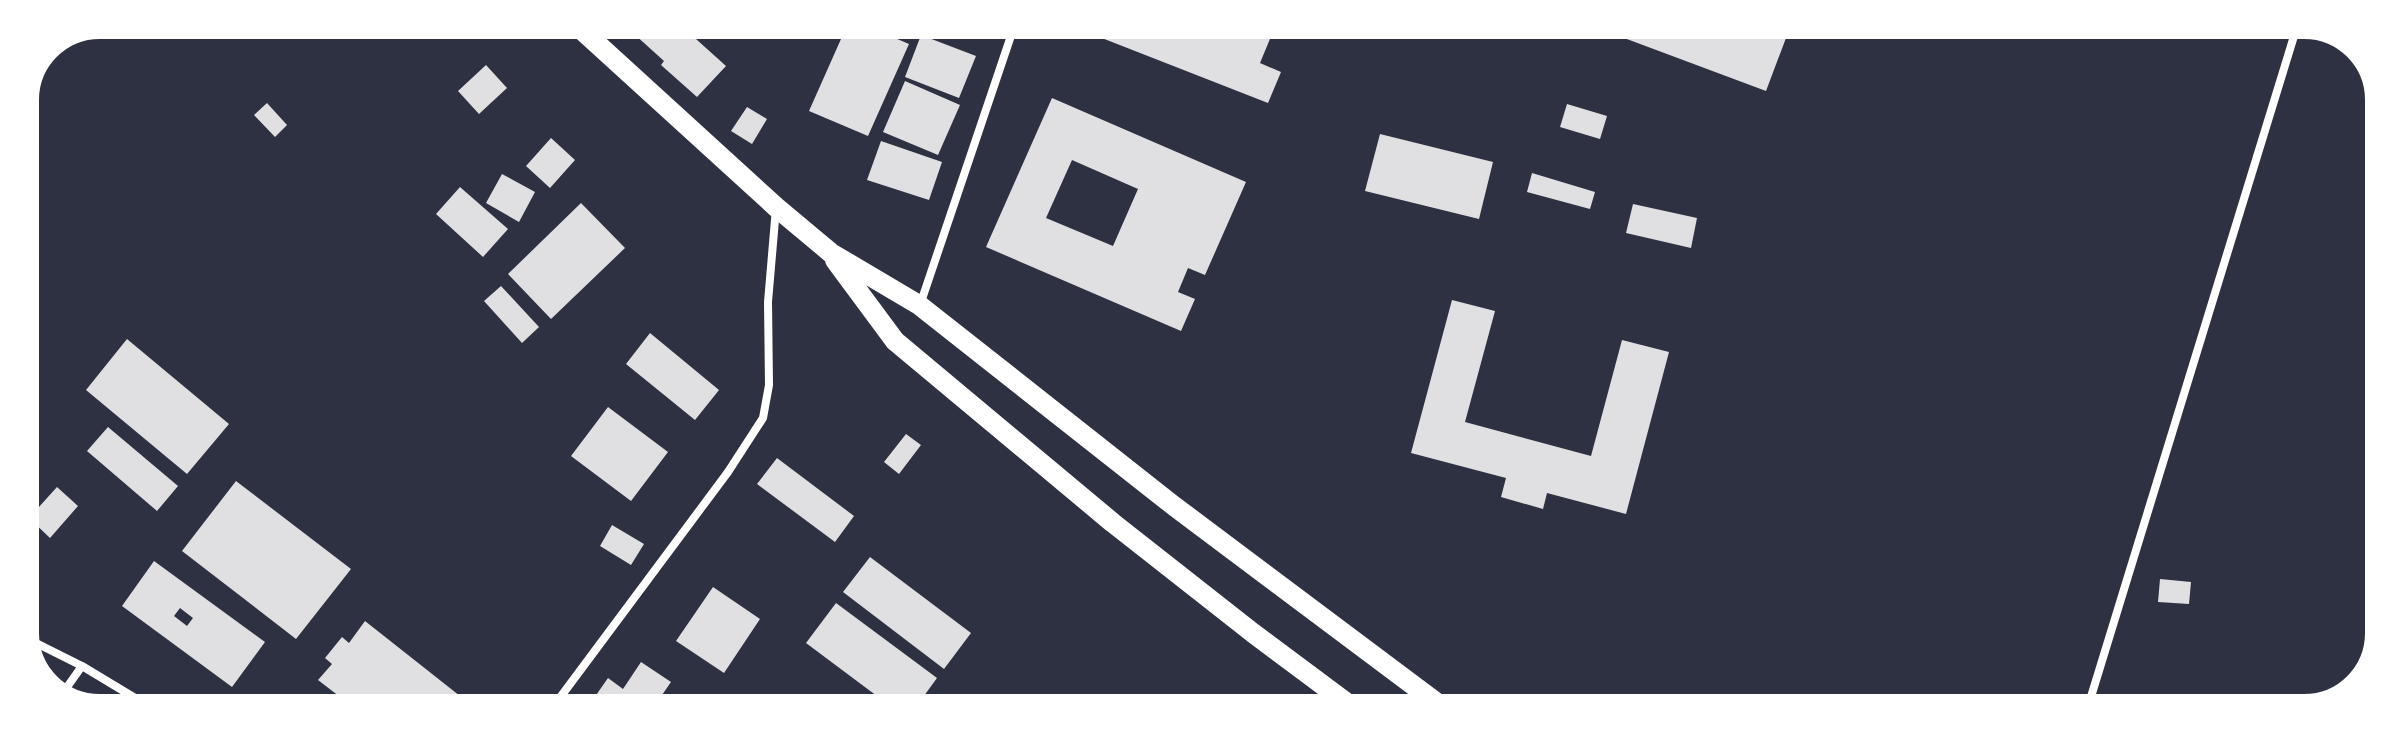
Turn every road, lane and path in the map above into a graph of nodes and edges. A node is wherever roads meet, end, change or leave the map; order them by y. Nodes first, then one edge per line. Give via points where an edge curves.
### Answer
1 (586, 34) edge
2 (1012, 34) edge
3 (2295, 34) edge
4 (776, 207) junction
5 (831, 253) junction
6 (919, 305) junction
7 (35, 643) edge
8 (82, 666) junction
9 (66, 689) edge
10 (137, 699) edge
11 (559, 699) edge
12 (1342, 699) edge
13 (1432, 699) edge
14 (2090, 699) edge

1 - 4 main road
2 - 6 street
3 - 14 street
4 - 5 main road
4 - 11 street via 763,418
5 - 6 main road
5 - 12 main road via 895,341 1113,523
6 - 13 main road
7 - 8 street
8 - 9 street
8 - 10 street

